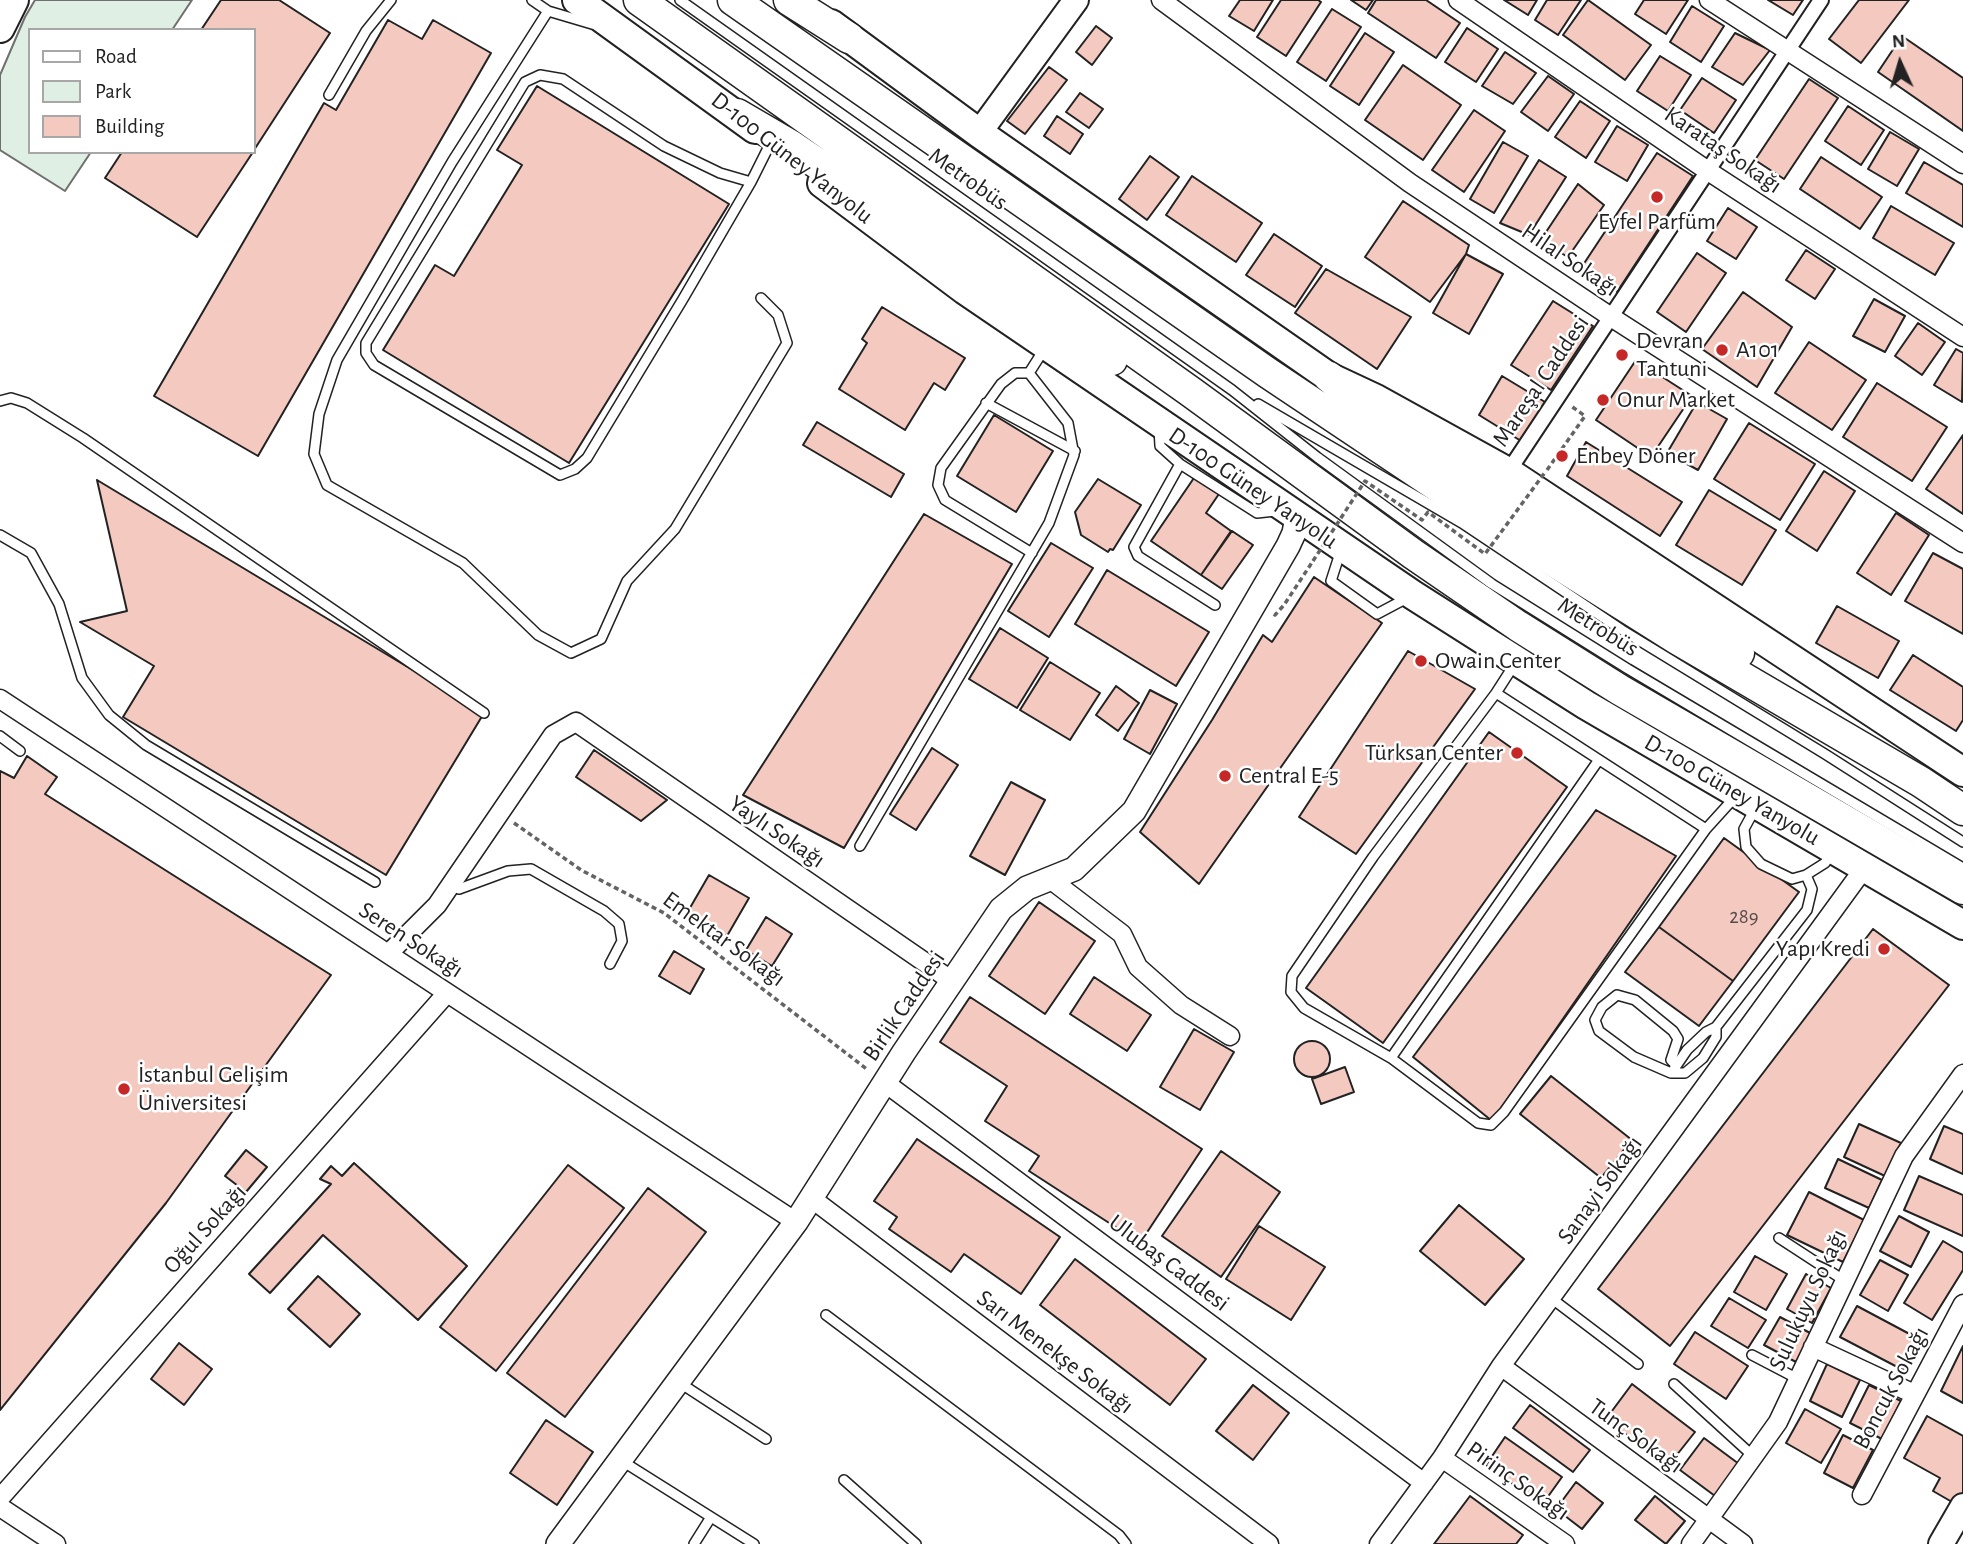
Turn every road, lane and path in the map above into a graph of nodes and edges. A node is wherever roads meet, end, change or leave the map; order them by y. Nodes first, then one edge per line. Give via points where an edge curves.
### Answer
1 (14, 0) edge
2 (391, 0) edge
3 (532, 0) edge
4 (577, 0) edge
5 (639, 0) edge
6 (680, 0) edge
7 (733, 0) edge
8 (789, 0) edge
9 (798, 0) edge
10 (1076, 0) edge
11 (1161, 0) edge
12 (1458, 0) edge
13 (1709, 0) edge
14 (1821, 0) edge
15 (548, 11) junction
16 (0, 28) edge
17 (626, 34) junction
18 (849, 38) junction
19 (1787, 51) junction
20 (329, 95) dead end
21 (737, 114) junction
22 (979, 133) junction
23 (771, 142) junction
24 (1963, 164) edge
25 (1708, 171) junction
26 (751, 182) junction
27 (761, 298) dead end
28 (1611, 317) junction
29 (1963, 337) edge
30 (1048, 345) junction
31 (1029, 373) junction
32 (1329, 377) junction
33 (1232, 390) junction
34 (0, 401) edge
35 (986, 404) junction
36 (1585, 416) dead end
37 (1158, 423) junction
38 (1075, 451) junction
39 (1180, 464) junction
40 (1508, 472) junction
41 (1305, 474) junction
42 (1292, 513) junction
43 (0, 535) edge
44 (1963, 543) edge
45 (1032, 553) junction
46 (1215, 605) dead end
47 (1283, 605) dead end
48 (1517, 661) junction
49 (1496, 693) junction
50 (0, 699) edge
51 (484, 713) dead end
52 (0, 736) edge
53 (20, 751) dead end
54 (1598, 761) junction
55 (1963, 772) edge
56 (1921, 782) junction
57 (1747, 800) junction
58 (1963, 810) edge
59 (500, 813) junction
60 (1706, 828) junction
61 (1963, 842) edge
62 (860, 846) dead end
63 (1834, 849) junction
64 (1865, 867) junction
65 (1963, 869) edge
66 (1806, 876) junction
67 (1050, 879) junction
68 (375, 882) dead end
69 (450, 887) junction
70 (1963, 889) edge
71 (1963, 925) edge
72 (388, 954) junction
73 (610, 964) dead end
74 (952, 981) junction
75 (447, 993) junction
76 (1716, 1027) junction
77 (1230, 1036) dead end
78 (1391, 1058) junction
79 (1674, 1069) junction
80 (1963, 1074) edge
81 (884, 1082) junction
82 (811, 1198) junction
83 (796, 1222) junction
84 (1779, 1238) dead end
85 (1844, 1281) junction
86 (1551, 1298) junction
87 (1963, 1304) edge
88 (826, 1315) dead end
89 (1813, 1347) junction
90 (1752, 1355) dead end
91 (1638, 1364) dead end
92 (1501, 1366) junction
93 (1798, 1379) junction
94 (678, 1382) junction
95 (1674, 1384) dead end
96 (1914, 1394) junction
97 (766, 1439) dead end
98 (1754, 1456) junction
99 (1442, 1458) junction
100 (621, 1460) junction
101 (844, 1480) dead end
102 (1424, 1483) junction
103 (1862, 1495) dead end
104 (0, 1497) edge
105 (1963, 1506) edge
106 (0, 1507) edge
107 (711, 1517) junction
108 (1709, 1519) junction
109 (56, 1544) edge
110 (558, 1544) edge
111 (694, 1544) edge
112 (754, 1544) edge
113 (916, 1544) edge
114 (1126, 1544) edge
115 (1269, 1544) edge
116 (1379, 1544) edge
117 (1565, 1544) edge
118 (1690, 1544) edge
119 (1743, 1544) edge
120 (1941, 1544) edge

1 - 16 main road
2 - 20 lane via 366,31
3 - 15 lane
4 - 17 main road, D-100 Güney Yanyolu
5 - 41 highway
6 - 33 lane, Metrobüs
7 - 56 highway via 1268,373 1485,518 1677,639
8 - 18 highway
9 - 18 main road
10 - 22 main road
11 - 28 street, Hilal Sokağı via 1410,183
12 - 25 street, Karataş Sokağı
13 - 19 street
14 - 19 street, Mareşal Caddesi
15 - 17 lane
15 - 27 lane via 452,162 337,360 318,414 314,454 327,485 463,563 538,635 571,653 601,639 627,581 675,529 787,343 778,315
17 - 21 main road, D-100 Güney Yanyolu
18 - 22 main road
19 - 24 street
19 - 25 street, Mareşal Caddesi
21 - 23 main road, D-100 Güney Yanyolu
21 - 41 highway via 1203,418
22 - 32 main road
23 - 26 lane
23 - 30 main road, D-100 Güney Yanyolu via 965,290
25 - 28 street, Mareşal Caddesi
25 - 29 street, Karataş Sokağı
26 - 26 lane via 587,458 575,469 560,475 374,366 366,353 366,342 525,82 540,75 563,79 664,146 720,173
28 - 40 street, Mareşal Caddesi
28 - 44 street, Hilal Sokağı
30 - 31 lane
30 - 37 main road, D-100 Güney Yanyolu
31 - 35 lane via 1015,373
31 - 38 lane via 1068,423
32 - 40 main road
32 - 56 highway via 1370,411 1885,748
33 - 61 lane, Metrobüs via 1462,523 1622,630
33 - 65 lane, Metrobüs via 1492,584
34 - 51 lane via 11,398 27,403 83,438
35 - 38 lane
35 - 45 lane via 942,468 938,485 945,500
36 - 47 path, bridge via 1485,554 1428,512 1422,520 1365,481
37 - 39 lane via 1160,446
37 - 42 main road, D-100 Güney Yanyolu
38 - 45 lane via 1049,523
39 - 42 lane via 1257,513
39 - 46 lane via 1134,547 1138,556
40 - 55 main road
41 - 70 highway via 1518,626
42 - 48 main road, D-100 Güney Yanyolu
42 - 67 street, Birlik Caddesi via 1294,533 1288,546 1134,811 1074,869
43 - 68 lane via 31,554 59,604 82,678 109,715 146,745
45 - 62 lane
48 - 49 lane
48 - 57 main road, D-100 Güney Yanyolu
49 - 54 lane
49 - 78 lane via 1373,857 1292,976 1291,992 1304,1008
50 - 72 street, Seren Sokağı
52 - 53 lane
54 - 60 lane
54 - 78 lane
56 - 58 highway
57 - 60 lane
57 - 63 main road, D-100 Güney Yanyolu
57 - 66 lane via 1746,847 1771,869 1792,879
59 - 69 street
59 - 74 street, Yaylı Sokağı via 553,734 576,722
59 - 81 path, Emektar Sokağı via 581,870 664,913
60 - 78 lane via 1491,1125 1478,1123
63 - 64 main road, D-100 Güney Yanyolu
63 - 66 lane via 1825,863
64 - 71 main road, D-100 Güney Yanyolu
64 - 86 street, Sanayi Sokağı
66 - 76 lane via 1812,889 1807,910
67 - 74 street, Birlik Caddesi via 1027,888 1001,909
67 - 77 street via 1122,934 1138,967 1181,1005
69 - 72 street
69 - 73 lane via 459,890 508,871 531,869 619,924 622,941
72 - 75 street, Seren Sokağı
74 - 81 street, Birlik Caddesi
75 - 83 street, Seren Sokağı
75 - 104 street, Oğul Sokağı
76 - 79 lane via 1706,1032
76 - 79 lane via 1716,1037 1703,1058 1685,1073
79 - 79 lane via 1634,1057 1599,1031 1595,1020 1602,1007 1616,995 1635,1000 1673,1031 1678,1039 1671,1060
80 - 85 street, Sulukuyu Sokağı via 1904,1156
81 - 82 street, Birlik Caddesi
81 - 102 street, Ulubaş Caddesi
82 - 83 street, Birlik Caddesi
82 - 115 street, Sarı Menekşe Sokağı
83 - 94 street, Birlik Caddesi
84 - 85 lane
85 - 89 street, Sulukuyu Sokağı
86 - 91 lane
86 - 92 street, Sanayi Sokağı
87 - 96 street, Boncuk Sokağı
88 - 114 lane
89 - 93 street, Sulukuyu Sokağı
89 - 96 street
90 - 93 lane
92 - 99 street, Sanayi Sokağı
92 - 108 street, Tunç Sokağı
93 - 98 street, Sulukuyu Sokağı via 1778,1422
94 - 97 lane
94 - 100 street, Birlik Caddesi
95 - 98 lane
96 - 103 street, Boncuk Sokağı
98 - 108 street, Sulukuyu Sokağı
99 - 102 street, Sanayi Sokağı
99 - 117 street, Pirinç Sokağı
100 - 107 lane
100 - 110 street, Birlik Caddesi
101 - 113 lane
102 - 116 street, Sanayi Sokağı
105 - 120 main road
106 - 109 street
107 - 111 lane
107 - 112 lane
108 - 118 street, Sulukuyu Sokağı
108 - 119 street, Tunç Sokağı

